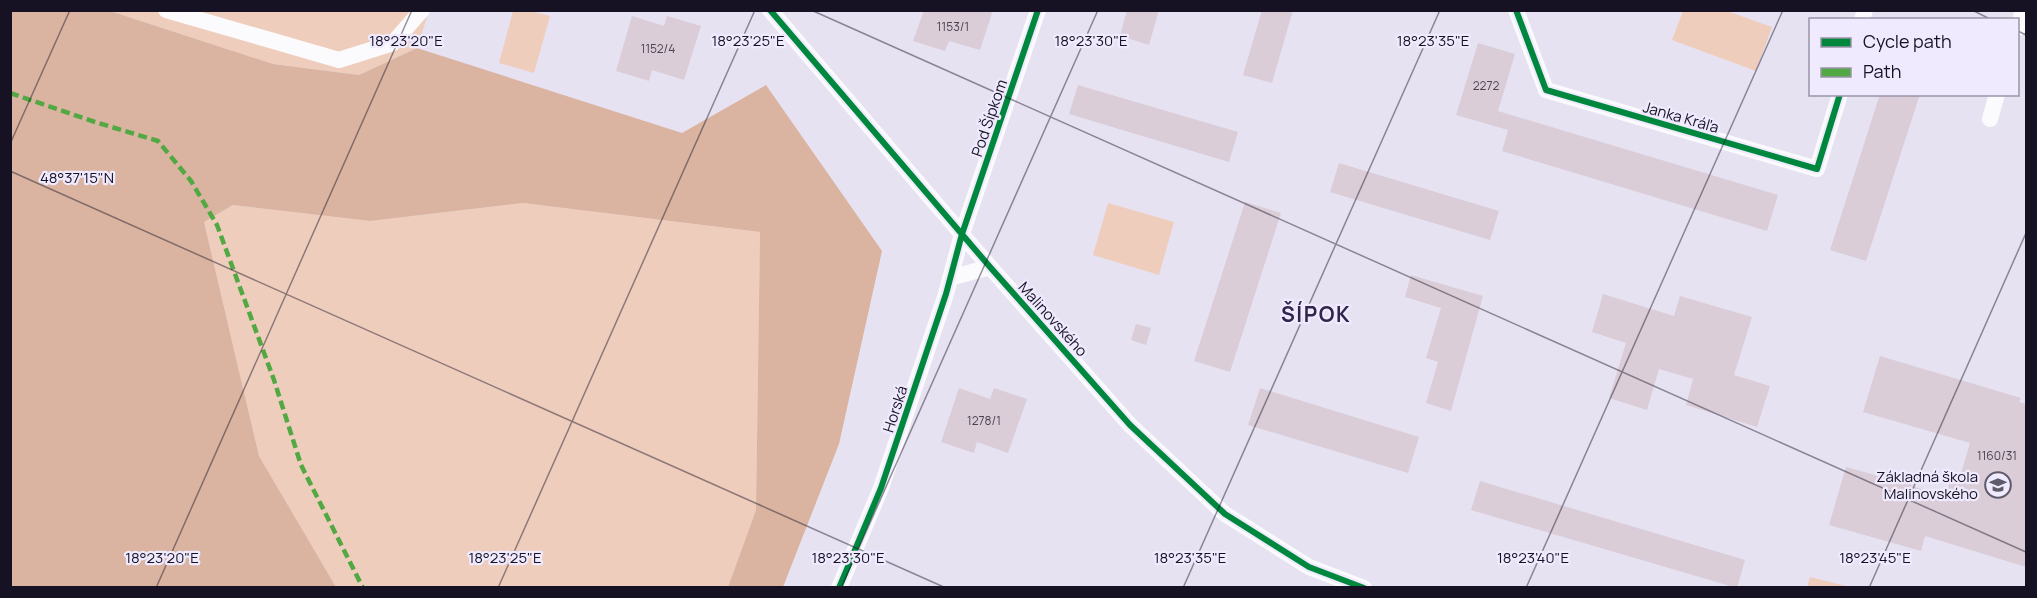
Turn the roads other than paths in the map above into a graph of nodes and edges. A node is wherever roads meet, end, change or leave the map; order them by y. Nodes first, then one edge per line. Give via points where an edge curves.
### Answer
1 (166, 10) edge
2 (422, 10) edge
3 (770, 10) edge
4 (1038, 10) edge
5 (1516, 10) edge
6 (1839, 96) edge
7 (1996, 96) edge
8 (1990, 119) dead end
9 (962, 234) junction
10 (990, 267) junction
11 (950, 278) junction
12 (839, 588) edge
13 (1364, 588) edge

1 - 2 street via 339,60 393,43
3 - 9 street, Malinovského
4 - 9 street, Pod Šípkom
5 - 6 street, Janka Kráľa via 1546,90 1817,169
7 - 8 street
9 - 10 street, Malinovského
9 - 11 street, Horská
10 - 11 street
10 - 13 street, Malinovského via 1130,425 1225,514 1310,567
11 - 12 street, Horská via 881,488

